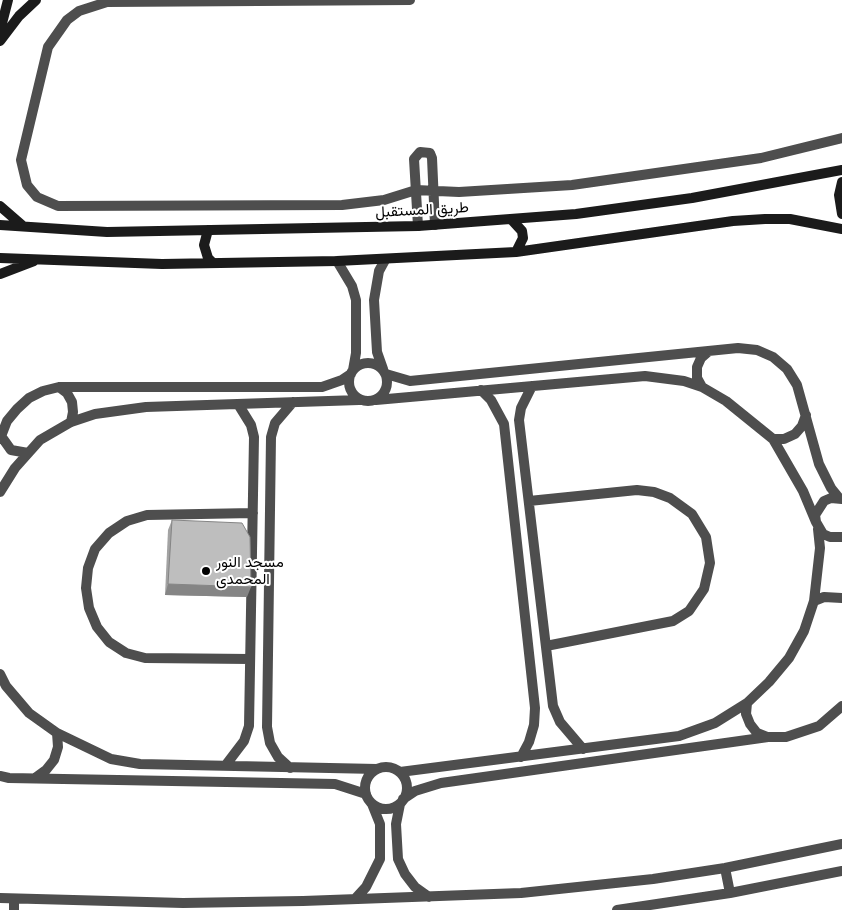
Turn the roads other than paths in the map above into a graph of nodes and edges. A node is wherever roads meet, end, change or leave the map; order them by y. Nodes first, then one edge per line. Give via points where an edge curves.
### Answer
1 (8, 0) edge
2 (36, 0) edge
3 (410, 0) edge
4 (0, 31) edge
5 (0, 41) edge
6 (842, 138) edge
7 (842, 170) edge
8 (842, 182) edge
9 (416, 190) junction
10 (434, 190) junction
11 (0, 206) edge
12 (842, 214) edge
13 (511, 219) junction
14 (0, 225) edge
15 (434, 225) junction
16 (418, 226) junction
17 (24, 227) junction
18 (208, 230) junction
19 (842, 230) edge
20 (516, 252) junction
21 (0, 258) edge
22 (37, 260) junction
23 (385, 260) junction
24 (337, 261) junction
25 (213, 263) junction
26 (0, 274) edge
27 (709, 351) junction
28 (352, 372) junction
29 (384, 372) junction
30 (532, 386) junction
31 (59, 387) junction
32 (702, 387) junction
33 (481, 390) junction
34 (360, 400) junction
35 (376, 400) junction
36 (293, 402) junction
37 (238, 404) junction
38 (806, 414) junction
39 (71, 422) junction
40 (1, 437) edge
41 (773, 439) junction
42 (28, 453) junction
43 (0, 492) edge
44 (841, 499) edge
45 (529, 502) junction
46 (253, 513) junction
47 (817, 526) junction
48 (842, 537) edge
49 (538, 577) junction
50 (521, 579) junction
51 (842, 598) edge
52 (251, 599) junction
53 (269, 599) junction
54 (814, 601) junction
55 (546, 646) junction
56 (250, 659) junction
57 (0, 674) edge
58 (551, 686) junction
59 (533, 689) junction
60 (747, 703) junction
61 (842, 706) edge
62 (57, 734) junction
63 (768, 737) junction
64 (583, 749) junction
65 (520, 757) junction
66 (225, 766) junction
67 (290, 768) junction
68 (377, 769) junction
69 (400, 772) junction
70 (0, 776) edge
71 (35, 778) junction
72 (366, 794) junction
73 (401, 802) junction
74 (372, 804) junction
75 (842, 844) edge
76 (725, 868) junction
77 (842, 871) edge
78 (730, 893) junction
79 (429, 897) junction
80 (0, 898) edge
81 (14, 899) junction
82 (355, 899) junction
83 (303, 906) edge
84 (14, 910) edge
85 (617, 910) edge

1 - 4 main road
2 - 5 main road
3 - 9 street via 106,2 79,11 67,20 48,47 21,160 27,185 37,197 58,206 342,204 384,200
6 - 10 street via 761,158 572,185 459,192
7 - 13 main road, طريق المستقبل via 692,198 576,214
8 - 12 main road via 839,195
9 - 10 street
9 - 10 street via 414,159 425,151 432,158
9 - 16 street
10 - 15 street
11 - 17 main road
13 - 15 main road, طريق المستقبل
13 - 20 main road via 522,231 521,246
14 - 17 main road, طريق المستقبل
15 - 16 main road, طريق المستقبل
16 - 18 main road, طريق المستقبل
17 - 18 main road, طريق المستقبل via 107,232
18 - 25 main road via 205,252
19 - 20 main road via 790,219 733,221
20 - 23 main road
21 - 22 main road
22 - 25 main road
22 - 26 main road
23 - 24 main road
23 - 29 street via 379,271 374,300 377,352
24 - 25 main road
24 - 28 street via 352,286 356,300 356,353
27 - 29 street via 410,380
27 - 32 street via 697,367 697,378
27 - 38 street via 738,348 757,350 774,357 788,369 798,385
28 - 29 street via 368,363
28 - 31 street via 322,387
28 - 34 street via 350,389
29 - 35 street via 386,389
30 - 32 street via 645,376 664,377
30 - 33 street
30 - 45 street via 520,408 519,420
31 - 39 street via 72,402
31 - 40 street via 29,398 12,415
32 - 41 street via 750,419
33 - 35 street
33 - 50 street via 495,406 504,424
34 - 35 street
34 - 36 street
36 - 37 street
36 - 53 street via 283,412 271,436
37 - 39 street via 120,409
37 - 46 street via 251,425 254,437
38 - 41 street via 795,434
38 - 44 street via 824,476
39 - 42 street via 40,440
40 - 42 street via 11,450
41 - 47 street via 803,491
42 - 43 street
44 - 47 street via 824,502 818,507
45 - 49 street
45 - 55 street via 637,490 654,492 670,498 692,514 706,536 710,563 704,589 689,611 673,621
46 - 52 street
46 - 56 street via 147,515 127,521 95,548 86,588 89,608 97,627 126,653 145,658
47 - 48 street via 830,538
47 - 54 street via 820,548
49 - 50 street
49 - 55 street
50 - 59 street
51 - 54 street via 824,597
52 - 53 street
52 - 56 street
53 - 67 street via 267,727 270,743
54 - 60 street via 804,631 789,658
55 - 58 street
56 - 66 street via 249,726 244,741
57 - 62 street via 29,713
58 - 59 street
58 - 64 street via 553,706 560,722
59 - 65 street via 534,725 530,742
60 - 63 street via 746,714 750,724 757,733
60 - 64 street via 715,723 679,736
61 - 63 street via 819,726 786,737
62 - 66 street via 111,759 140,764
62 - 71 street via 54,760
63 - 73 street via 442,783 415,791
64 - 65 street
65 - 69 street
66 - 67 street
67 - 68 street
68 - 69 street via 389,768
68 - 72 street via 367,780
69 - 73 street via 406,785
70 - 71 street
71 - 72 street via 335,784
72 - 74 street
73 - 74 street via 386,809
73 - 79 street via 396,824 398,859 415,887
74 - 82 street via 380,824 380,860 366,887
75 - 76 street
76 - 78 street
76 - 79 street via 521,893
77 - 78 street
78 - 85 street
79 - 82 street
80 - 81 street
81 - 83 street
81 - 84 street
82 - 83 street

